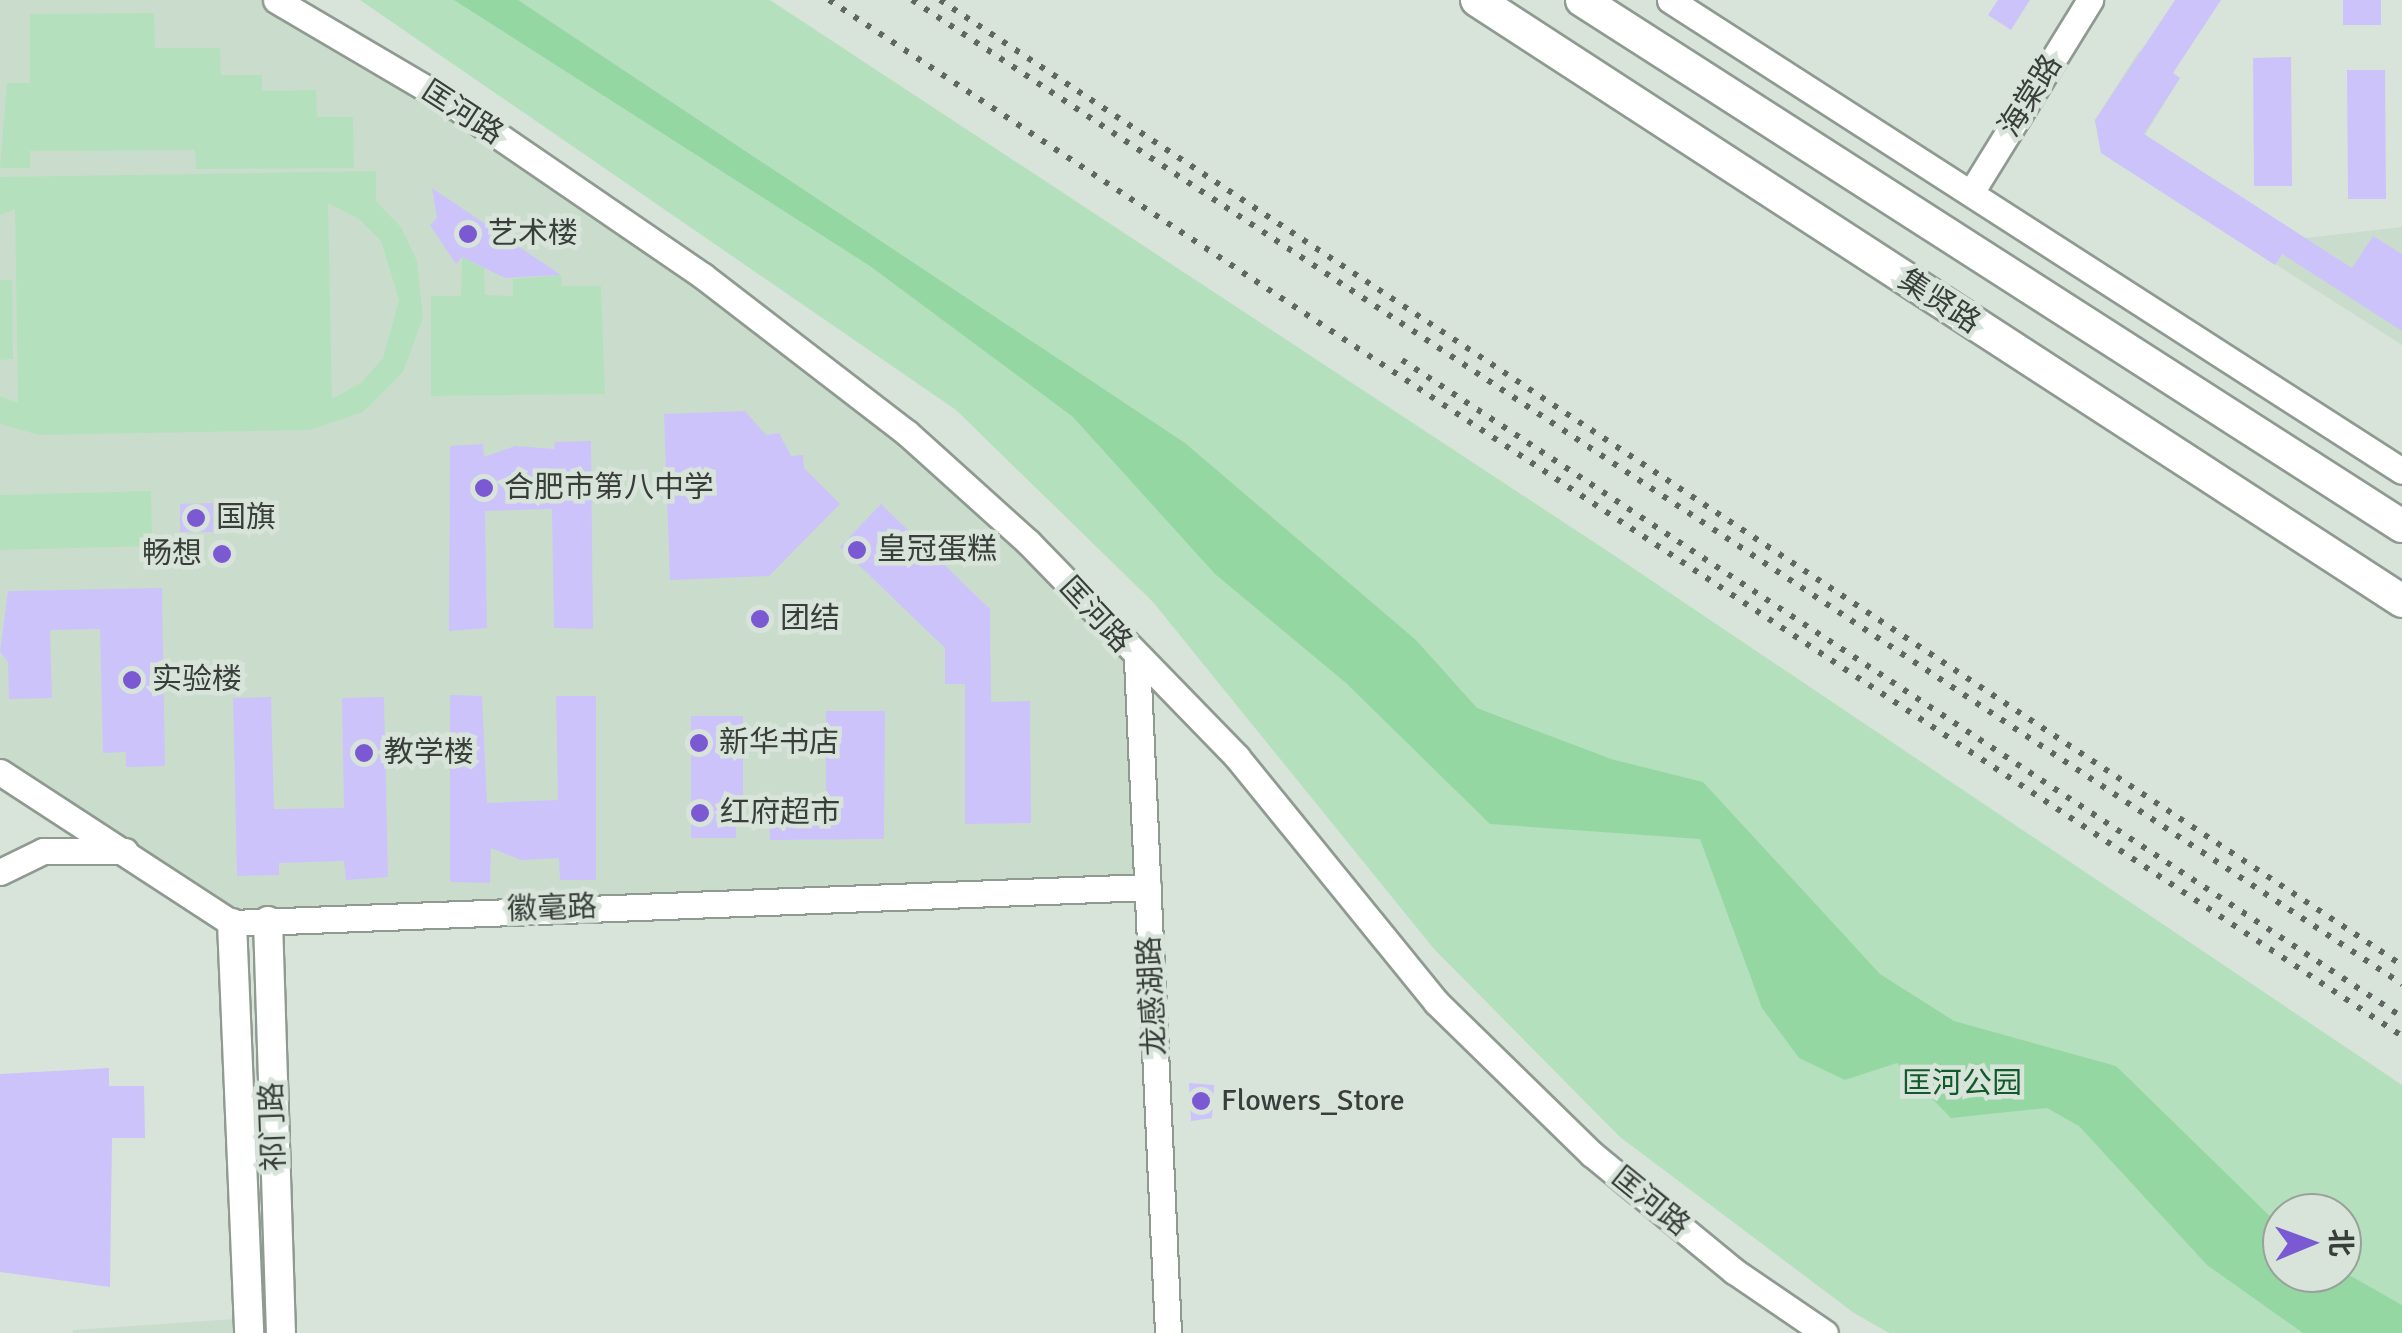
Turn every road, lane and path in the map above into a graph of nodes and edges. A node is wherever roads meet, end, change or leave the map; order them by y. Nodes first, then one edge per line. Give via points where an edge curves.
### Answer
1 (276, 0) edge
2 (1478, 0) edge
3 (1582, 0) edge
4 (1670, 0) edge
5 (2090, 0) edge
6 (1972, 191) junction
7 (2402, 471) edge
8 (2402, 526) edge
9 (2402, 602) edge
10 (1137, 660) junction
11 (0, 772) edge
12 (127, 851) junction
13 (0, 872) edge
14 (1148, 887) junction
15 (268, 921) junction
16 (232, 923) junction
17 (250, 1333) edge
18 (281, 1333) edge
19 (1168, 1333) edge
20 (1825, 1333) edge

1 - 10 street, 匡河路 via 446,100 734,300 908,433 1028,542
2 - 9 highway, 集贤路
3 - 8 highway, 集贤路
4 - 6 street
5 - 6 street, 海棠路
6 - 7 street
10 - 14 street, 龙感湖路
10 - 20 street, 匡河路 via 1237,758 1436,1002 1592,1154 1734,1270
11 - 12 street
12 - 13 street via 44,851
12 - 16 street
14 - 15 street, 徽毫路
14 - 19 street, 龙感湖路
15 - 16 street, 徽毫路
15 - 18 main road, 祁门路
16 - 17 main road, 祁门路

